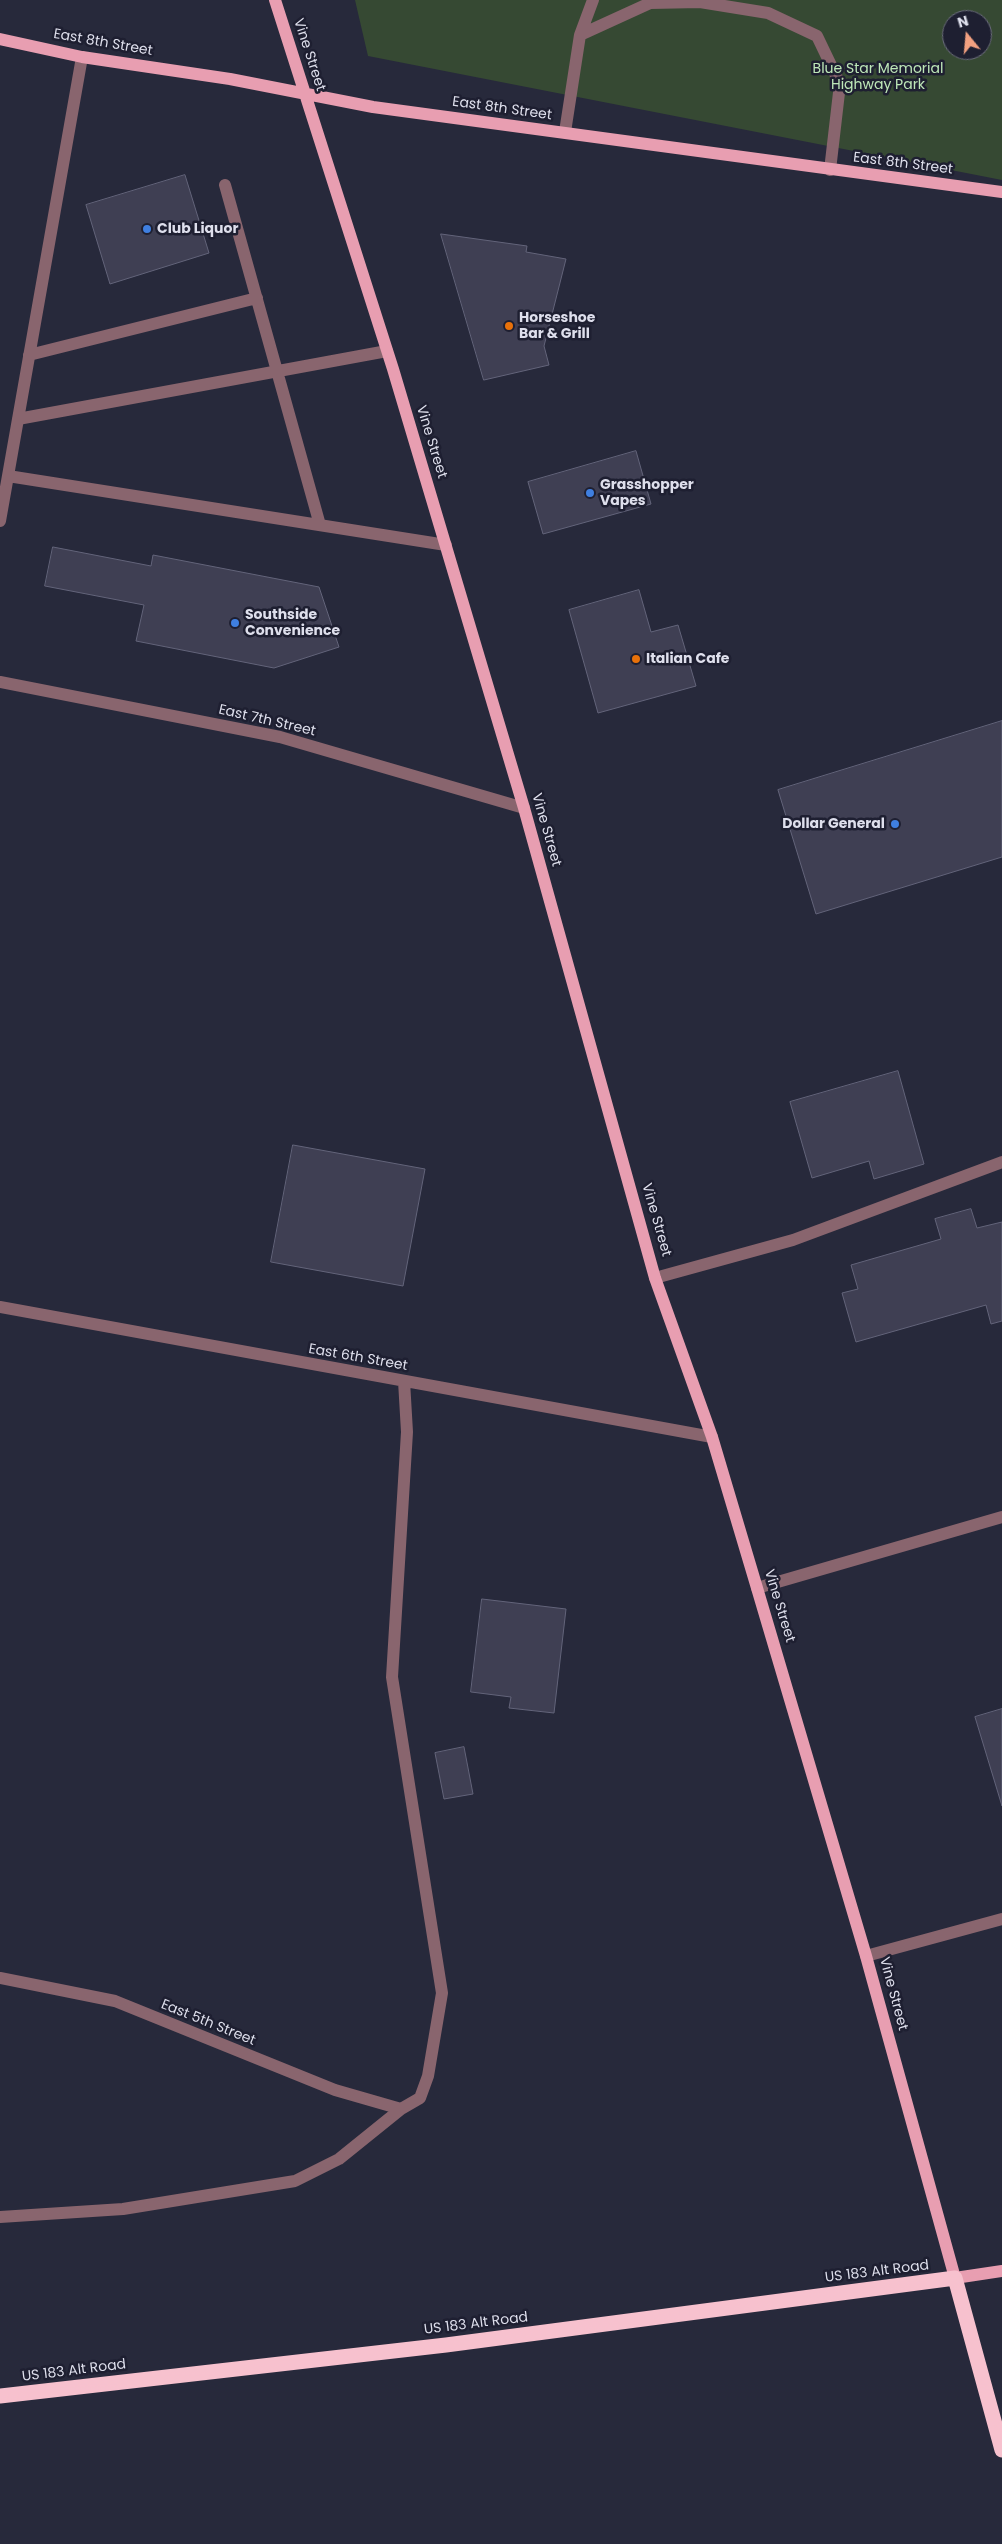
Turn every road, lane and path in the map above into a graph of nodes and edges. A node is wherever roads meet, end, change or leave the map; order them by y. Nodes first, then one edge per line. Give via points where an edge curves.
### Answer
1 (275, 0) edge
2 (593, 0) edge
3 (580, 35) junction
4 (0, 39) edge
5 (82, 56) junction
6 (305, 94) junction
7 (565, 132) junction
8 (830, 170) junction
9 (225, 185) dead end
10 (1002, 192) edge
11 (257, 298) junction
12 (387, 351) junction
13 (29, 355) junction
14 (277, 371) junction
15 (18, 419) junction
16 (8, 476) junction
17 (0, 521) edge
18 (320, 525) junction
19 (446, 545) junction
20 (0, 682) edge
21 (524, 808) junction
22 (1002, 1162) edge
23 (655, 1278) junction
24 (0, 1307) edge
25 (404, 1381) junction
26 (712, 1437) junction
27 (1002, 1517) edge
28 (757, 1588) junction
29 (1002, 1919) edge
30 (866, 1956) junction
31 (0, 1978) edge
32 (401, 2109) junction
33 (0, 2217) edge
34 (1002, 2271) edge
35 (955, 2278) junction
36 (0, 2396) edge
37 (1002, 2450) edge

1 - 6 main road, Vine Street
2 - 3 street
3 - 7 street
3 - 8 street via 650,3 700,2 768,13 816,36 840,84
4 - 5 main road, East 8th Street
5 - 6 main road, East 8th Street
5 - 13 street
6 - 7 main road, East 8th Street via 373,107
6 - 12 main road, Vine Street
7 - 8 main road, East 8th Street
8 - 10 main road, East 8th Street
9 - 11 street
11 - 13 street
11 - 14 street
12 - 14 street
12 - 19 main road, Vine Street
13 - 15 street
14 - 15 street
14 - 18 street
15 - 16 street
16 - 17 street
16 - 18 street
18 - 19 street
19 - 21 main road, Vine Street
20 - 21 street, East 7th Street via 280,737
21 - 23 main road, Vine Street
22 - 23 street via 792,1240
23 - 26 main road, Vine Street
24 - 25 street, East 6th Street
25 - 26 street, East 6th Street
25 - 32 street via 407,1432 392,1677 442,1993 428,2076 420,2098
26 - 28 main road, Vine Street
27 - 28 street
28 - 30 main road, Vine Street
29 - 30 street
30 - 35 main road, Vine Street
31 - 32 street, East 5th Street via 115,2001 335,2090
32 - 33 street via 339,2159 295,2181 123,2209
34 - 35 main road
35 - 36 highway, US 183 Alt Road via 446,2345
35 - 37 highway, Vine Street

